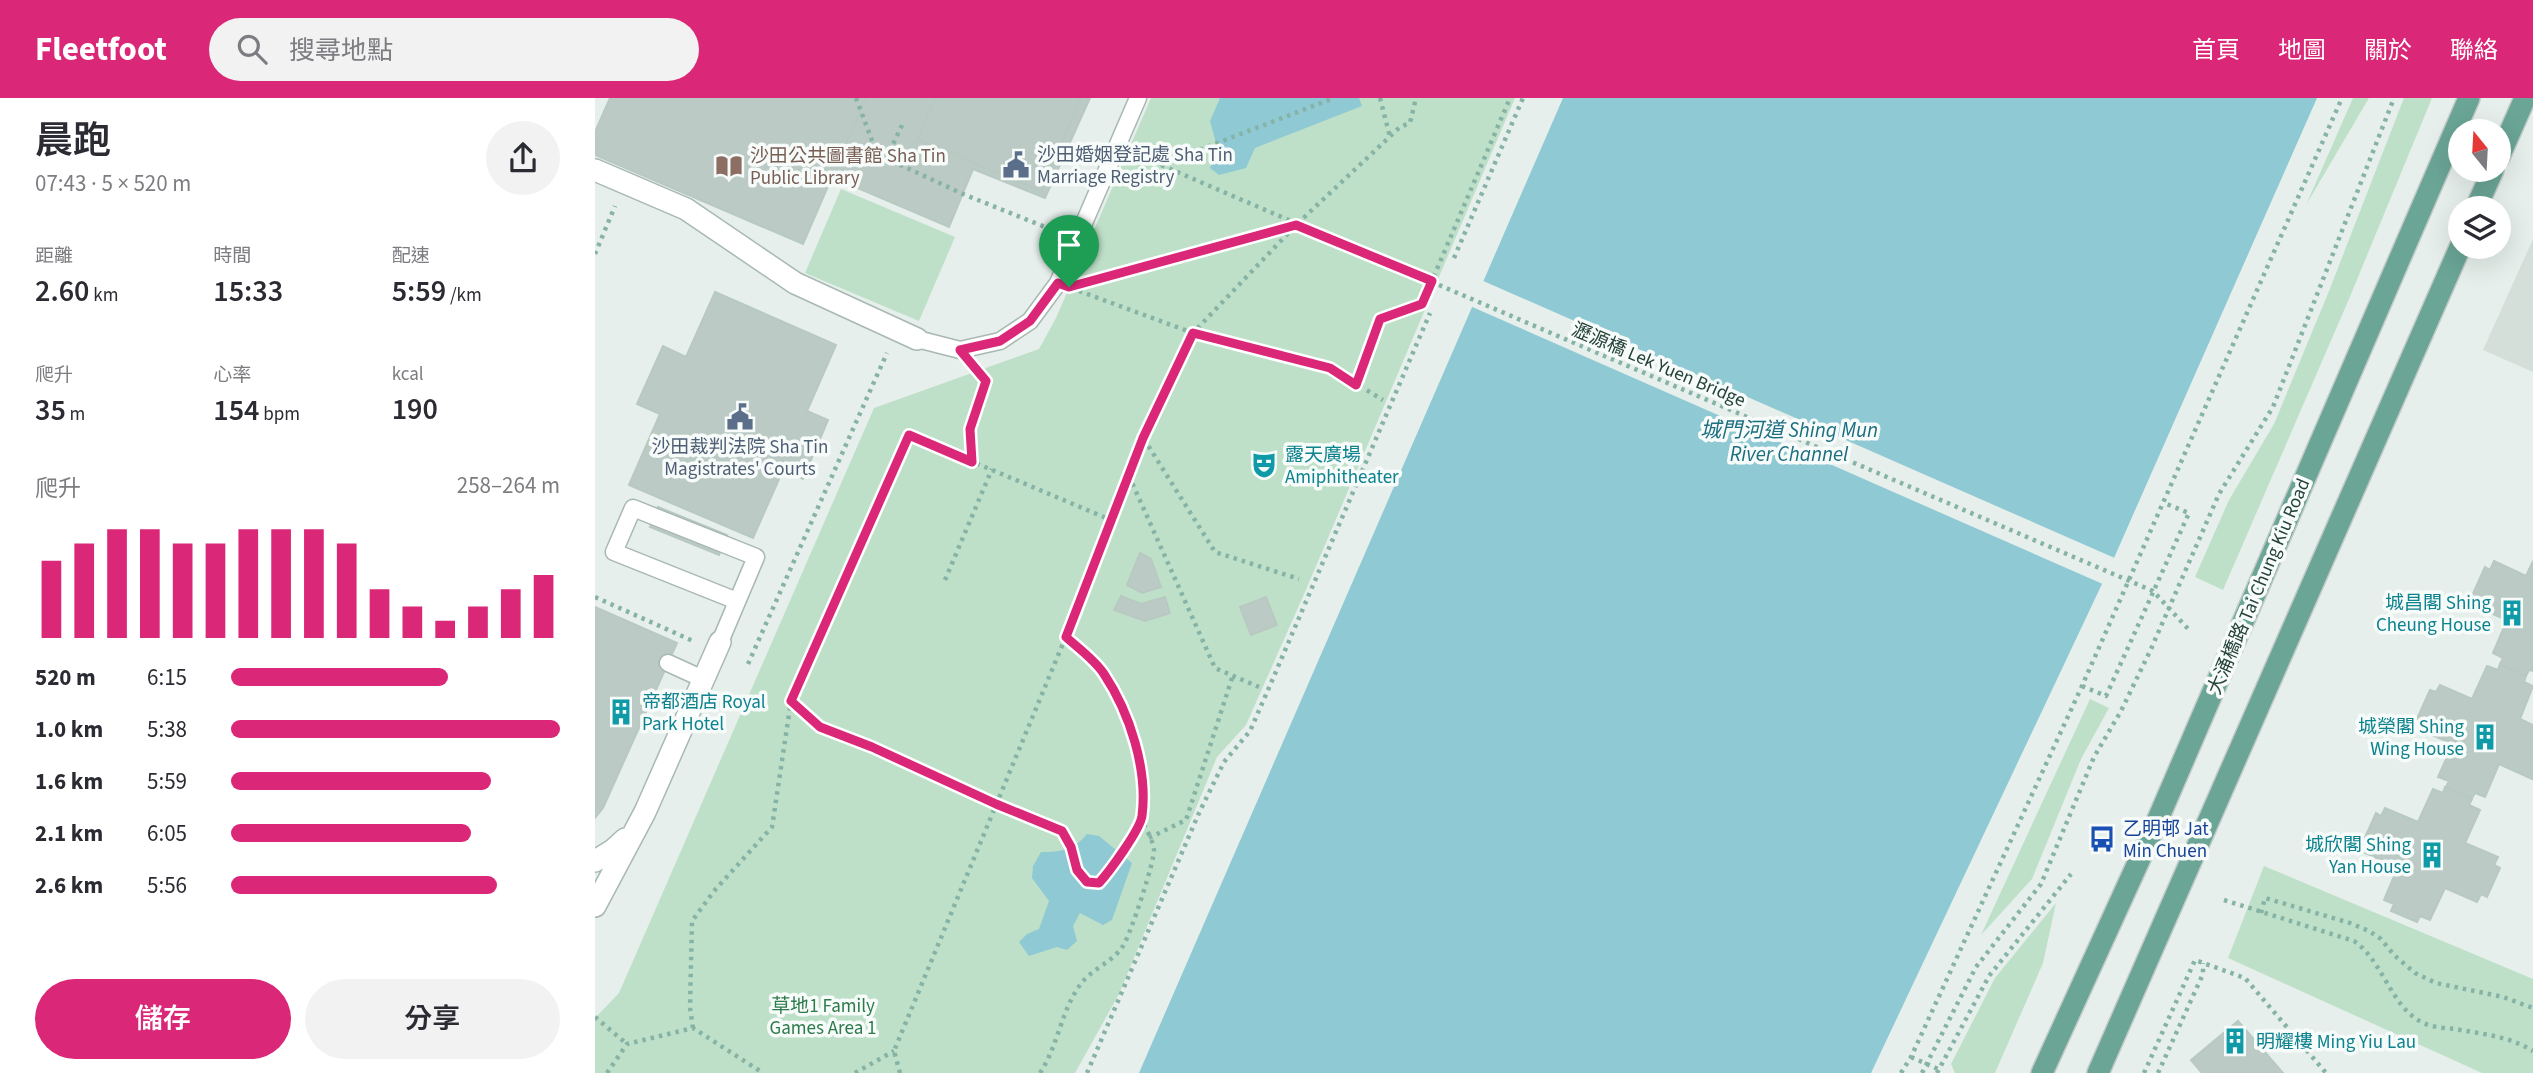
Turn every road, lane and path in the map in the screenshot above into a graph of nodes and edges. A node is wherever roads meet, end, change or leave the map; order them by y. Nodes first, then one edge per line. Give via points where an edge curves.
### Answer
1 (856, 98) edge
2 (1138, 98) edge
3 (1334, 98) edge
4 (1380, 98) edge
5 (1416, 98) edge
6 (1510, 98) edge
7 (1523, 98) edge
8 (2342, 98) edge
9 (2393, 98) edge
10 (2469, 98) edge
11 (2525, 98) edge
12 (904, 121) dead end
13 (2511, 130) edge
14 (1390, 136) junction
15 (1118, 146) junction
16 (887, 159) junction
17 (1160, 165) junction
18 (595, 170) edge
19 (626, 183) junction
20 (1296, 225) junction
21 (1055, 231) dead end
22 (595, 254) edge
23 (1454, 258) dead end
24 (2454, 259) edge
25 (1432, 281) junction
26 (1430, 313) dead end
27 (897, 330) junction
28 (1193, 333) junction
29 (917, 340) joint
30 (960, 350) junction
31 (1356, 385) junction
32 (1383, 400) dead end
33 (1143, 438) junction
34 (972, 462) junction
35 (992, 470) junction
36 (1128, 476) junction
37 (2164, 503) junction
38 (1111, 520) junction
39 (1299, 579) dead end
40 (945, 580) dead end
41 (2153, 590) junction
42 (595, 597) edge
43 (737, 601) junction
44 (2191, 632) dead end
45 (1066, 637) junction
46 (694, 641) dead end
47 (720, 642) joint
48 (669, 663) dead end
49 (748, 664) dead end
50 (1233, 675) junction
51 (703, 679) junction
52 (2082, 686) junction
53 (1259, 687) dead end
54 (791, 701) junction
55 (996, 804) junction
56 (645, 811) junction
57 (1142, 819) junction
58 (1149, 838) junction
59 (595, 861) edge
60 (2071, 874) dead end
61 (2224, 900) dead end
62 (595, 906) edge
63 (2261, 913) junction
64 (2203, 963) junction
65 (2533, 1008) edge
66 (595, 1017) edge
67 (693, 1028) junction
68 (627, 1044) junction
69 (894, 1051) junction
70 (2533, 1051) edge
71 (1911, 1057) junction
72 (1926, 1064) junction
73 (1938, 1071) edge
74 (607, 1073) edge
75 (762, 1073) edge
76 (855, 1073) edge
77 (900, 1073) edge
78 (1041, 1073) edge
79 (1087, 1073) edge
80 (1901, 1073) edge
81 (1922, 1073) edge
82 (2042, 1073) edge
83 (2098, 1073) edge
84 (2144, 1073) edge
85 (2158, 1073) edge
86 (2326, 1073) edge

1 - 16 path via 877,154
2 - 15 lane
3 - 17 path
4 - 14 path
5 - 14 path via 1410,123
6 - 25 path
7 - 23 path
8 - 37 path
9 - 72 path via 2273,407 2219,494 2151,649 2094,757 2041,884 1976,967
10 - 82 main road, 大涌橋路 Tai Chung Kiu Road via 2158,819
11 - 13 main road
12 - 16 path
14 - 20 path
15 - 17 path, 瀝源橋 Lek Yuen Bridge
15 - 30 lane via 1058,283 1030,321 1000,341
16 - 21 path
17 - 20 path, 瀝源橋 Lek Yuen Bridge
18 - 19 street
19 - 22 path
19 - 27 street via 685,209 795,283
20 - 25 path, 瀝源橋 Lek Yuen Bridge
20 - 28 path
20 - 28 path via 1069,287
24 - 83 main road
25 - 31 path via 1422,304 1380,319
25 - 41 path, 瀝源橋 Lek Yuen Bridge, bridge
26 - 79 path via 1268,690 1199,813
27 - 29 street
27 - 49 path
28 - 31 path via 1330,368
28 - 33 path
29 - 30 lane
30 - 34 path via 986,381 970,429
31 - 32 path
33 - 36 path
33 - 39 path via 1215,552
34 - 35 path
34 - 54 path via 909,435
35 - 38 path
35 - 40 path
36 - 38 path
36 - 50 path via 1215,668
37 - 41 path via 2189,513
37 - 52 path
38 - 45 path
41 - 44 path, bridge
41 - 52 path via 2106,696
42 - 46 path
43 - 43 lane via 614,552 633,508 756,557
43 - 47 lane
45 - 55 path
45 - 57 path via 1103,673 1128,721 1142,776
47 - 51 street
48 - 51 lane
50 - 53 path
50 - 58 path via 1186,820
51 - 56 street
52 - 71 path
54 - 55 path via 820,727
54 - 67 path via 772,827 692,921
55 - 57 path via 1062,831 1077,870 1087,882 1099,883 1110,871
55 - 69 path
56 - 59 street via 628,836
56 - 62 street
57 - 58 path
58 - 78 path via 1154,851 1131,932 1123,948 1079,986
60 - 73 path via 1989,976
61 - 63 path
63 - 65 path via 2265,898 2350,923 2381,939 2414,973
63 - 70 path via 2354,941 2366,949 2408,1013 2420,1022 2493,1035
64 - 84 path via 2195,960
64 - 85 path via 2203,974
64 - 86 path via 2245,978
66 - 68 path
67 - 68 path
67 - 75 path
68 - 74 path
69 - 76 path
69 - 77 path
71 - 72 path
71 - 80 path
72 - 73 path
72 - 81 path

